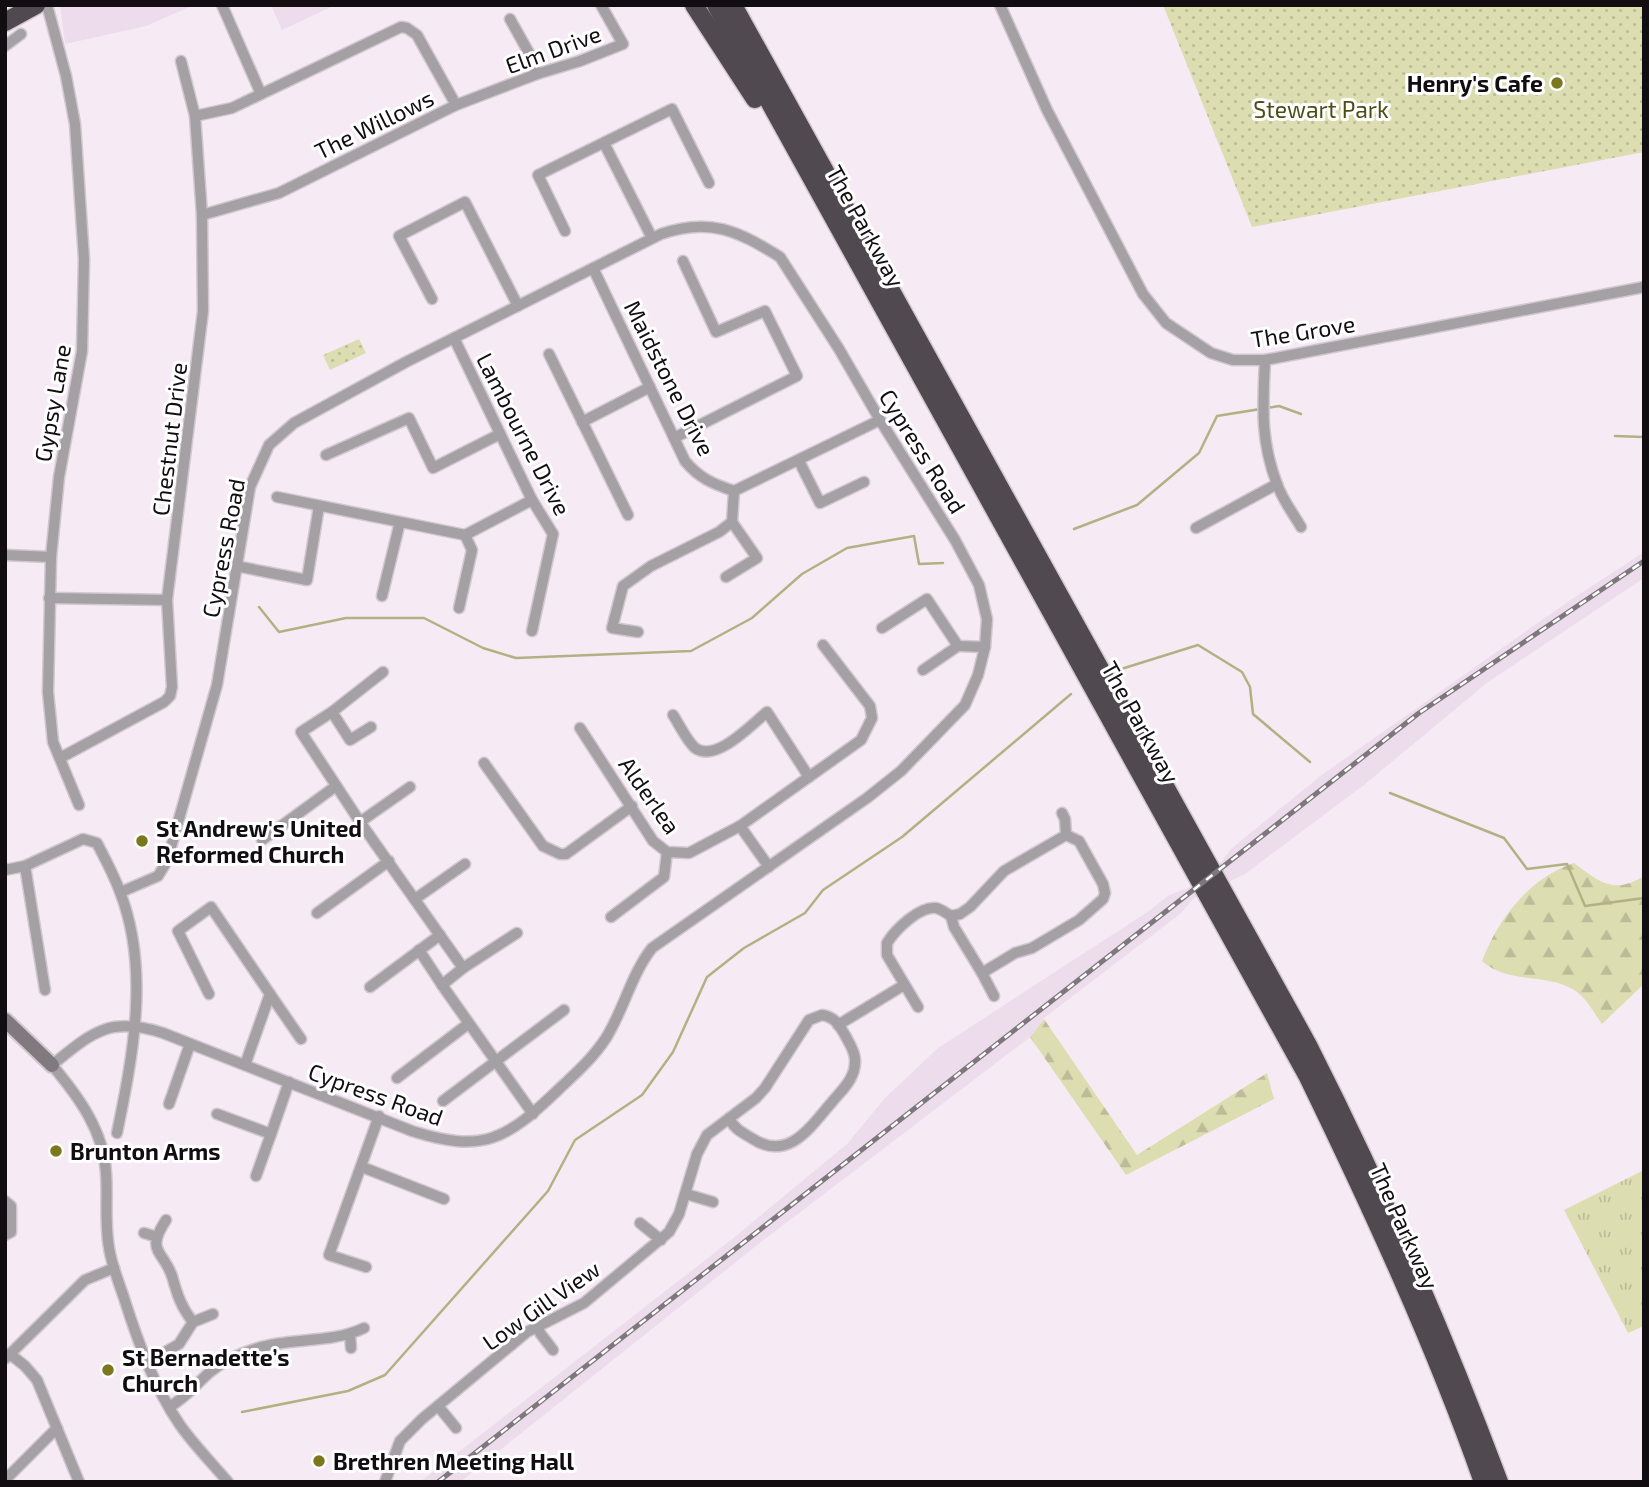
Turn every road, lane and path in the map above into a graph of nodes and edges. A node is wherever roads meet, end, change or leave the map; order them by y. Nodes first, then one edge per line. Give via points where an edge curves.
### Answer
1 (36, 5) edge
2 (47, 5) edge
3 (222, 5) edge
4 (601, 5) edge
5 (694, 5) edge
6 (716, 5) edge
7 (733, 5) edge
8 (746, 5) edge
9 (1000, 5) edge
10 (510, 19) dead end
11 (14, 30) edge
12 (5, 46) edge
13 (181, 61) dead end
14 (537, 74) junction
15 (261, 94) junction
16 (456, 106) junction
17 (195, 116) junction
18 (604, 143) junction
19 (822, 166) junction
20 (709, 183) dead end
21 (817, 187) junction
22 (202, 215) junction
23 (565, 231) dead end
24 (652, 238) junction
25 (683, 261) dead end
26 (593, 268) junction
27 (1644, 287) edge
28 (432, 299) dead end
29 (518, 306) junction
30 (454, 338) junction
31 (549, 354) dead end
32 (1265, 360) junction
33 (650, 387) junction
34 (880, 420) junction
35 (582, 422) junction
36 (500, 434) junction
37 (674, 438) junction
38 (326, 455) dead end
39 (799, 461) junction
40 (864, 482) dead end
41 (1276, 484) junction
42 (734, 491) junction
43 (277, 497) dead end
44 (532, 500) junction
45 (319, 506) junction
46 (628, 515) dead end
47 (400, 522) junction
48 (732, 522) junction
49 (1301, 527) dead end
50 (1196, 528) dead end
51 (465, 535) junction
52 (5, 555) edge
53 (51, 557) junction
54 (236, 566) junction
55 (726, 577) dead end
56 (382, 596) dead end
57 (49, 598) junction
58 (167, 600) junction
59 (459, 608) dead end
60 (882, 628) dead end
61 (532, 631) dead end
62 (638, 632) dead end
63 (823, 645) dead end
64 (958, 646) junction
65 (985, 646) junction
66 (923, 670) dead end
67 (383, 672) dead end
68 (332, 712) junction
69 (673, 715) dead end
70 (371, 727) dead end
71 (580, 728) dead end
72 (60, 758) junction
73 (484, 763) dead end
74 (809, 777) junction
75 (336, 786) junction
76 (410, 787) dead end
77 (79, 805) dead end
78 (632, 806) junction
79 (1062, 813) dead end
80 (360, 822) junction
81 (740, 826) junction
82 (1066, 835) junction
83 (262, 840) dead end
84 (667, 852) junction
85 (389, 861) junction
86 (465, 864) dead end
87 (25, 866) junction
88 (769, 867) junction
89 (5, 870) edge
90 (121, 892) junction
91 (415, 899) junction
92 (317, 913) dead end
93 (951, 916) junction
94 (611, 917) dead end
95 (517, 933) dead end
96 (440, 935) junction
97 (419, 950) junction
98 (463, 968) junction
99 (982, 973) junction
100 (442, 985) junction
101 (904, 985) junction
102 (370, 986) dead end
103 (45, 990) dead end
104 (209, 994) dead end
105 (270, 994) junction
106 (994, 996) dead end
107 (918, 1007) dead end
108 (564, 1010) dead end
109 (5, 1020) edge
110 (468, 1024) junction
111 (134, 1025) junction
112 (838, 1025) junction
113 (301, 1039) dead end
114 (190, 1044) junction
115 (494, 1061) junction
116 (52, 1065) junction
117 (245, 1065) junction
118 (397, 1077) dead end
119 (289, 1082) junction
120 (443, 1101) dead end
121 (169, 1104) dead end
122 (217, 1114) dead end
123 (533, 1114) junction
124 (379, 1116) junction
125 (729, 1118) junction
126 (117, 1133) dead end
127 (271, 1134) junction
128 (362, 1167) junction
129 (256, 1176) dead end
130 (685, 1194) junction
131 (444, 1199) dead end
132 (5, 1200) edge
133 (713, 1202) dead end
134 (166, 1220) dead end
135 (640, 1223) dead end
136 (144, 1233) dead end
137 (5, 1235) edge
138 (157, 1237) junction
139 (661, 1240) junction
140 (366, 1267) dead end
141 (114, 1268) junction
142 (213, 1314) dead end
143 (193, 1322) junction
144 (538, 1326) junction
145 (364, 1328) dead end
146 (350, 1335) junction
147 (351, 1348) dead end
148 (553, 1350) dead end
149 (8, 1357) edge
150 (148, 1362) junction
151 (438, 1406) junction
152 (169, 1407) junction
153 (57, 1428) junction
154 (456, 1428) dead end
155 (5, 1480) edge
156 (79, 1482) edge
157 (228, 1482) edge
158 (385, 1482) edge
159 (1483, 1482) edge
160 (1499, 1482) edge

1 - 11 highway
2 - 53 street, Gypsy Lane via 75,124 85,259 82,351 59,477
3 - 15 street
4 - 14 street, Elm Drive via 623,44
5 - 21 highway via 788,152
6 - 21 highway, The Parkway
7 - 19 highway, The Parkway
8 - 19 highway via 786,81
9 - 32 street, The Grove via 1047,110 1143,295 1166,323 1211,353 1233,360
10 - 14 street
11 - 12 street
13 - 17 street, Chestnut Drive
14 - 16 street, Elm Drive
15 - 16 street, The Willows via 401,27 417,35
15 - 17 street, The Willows via 232,108
16 - 22 street, The Willows via 279,193
17 - 22 street, Chestnut Drive
18 - 20 street via 672,109
18 - 23 street via 538,175
18 - 24 street
19 - 160 highway, The Parkway via 1314,1056 1398,1231
21 - 159 highway, The Parkway via 1308,1077 1433,1350
22 - 58 street, Chestnut Drive via 203,311
24 - 26 street, Cypress Road
24 - 34 street, Cypress Road via 689,226 717,227 746,236 780,257
25 - 37 street via 716,332 765,311 797,376
26 - 29 street, Cypress Road
26 - 33 street, Maidstone Drive
27 - 32 street, The Grove
28 - 29 street via 399,236 465,202
29 - 30 street, Cypress Road
30 - 36 street, Lambourne Drive
30 - 54 street, Cypress Road via 294,423 269,445 250,487
31 - 35 street
32 - 41 street via 1263,412
33 - 35 street
33 - 37 street, Maidstone Drive
34 - 39 street
34 - 65 street, Cypress Road via 932,500 979,586 987,619
35 - 46 street
36 - 38 street via 433,468 409,418
36 - 44 street, Lambourne Drive
37 - 42 street, Maidstone Drive via 695,472
39 - 40 street via 820,503
39 - 42 street
41 - 49 street
41 - 50 street
42 - 48 street
43 - 45 street
44 - 51 street
44 - 61 street, Lambourne Drive via 553,534
45 - 47 street
45 - 54 street via 307,580
47 - 51 street
47 - 56 street
48 - 55 street via 757,558
48 - 62 street via 623,586 612,628
51 - 59 street via 472,550
52 - 53 street
53 - 57 street, Gypsy Lane
54 - 90 street, Cypress Road via 217,685 167,861 158,876
57 - 58 street
57 - 72 street, Gypsy Lane via 48,704
58 - 72 street, Chestnut Drive via 170,696
60 - 64 street via 928,599
63 - 74 street, Alderlea via 870,706 872,718 861,740
64 - 65 street
64 - 66 street
65 - 88 street, Cypress Road via 965,705 932,741 901,771
67 - 68 street
68 - 70 street via 350,740
68 - 75 street via 301,732
69 - 74 street via 695,747 708,752 721,749 767,712
71 - 78 street, Alderlea
72 - 77 street, Gypsy Lane
73 - 78 street via 543,846 560,854
74 - 81 street, Alderlea
75 - 80 street
75 - 83 street
76 - 80 street
78 - 84 street, Alderlea via 653,841
79 - 82 street
80 - 85 street
81 - 84 street, Alderlea via 689,853
81 - 88 street
82 - 93 street via 1004,871 970,907
82 - 99 street via 1079,841 1103,884 1103,899 1079,920
84 - 94 street via 664,877
85 - 91 street
85 - 92 street
86 - 91 street
87 - 89 street
87 - 90 street via 83,839 97,843
87 - 103 street
88 - 123 street, Cypress Road via 652,948 639,964 606,1038 586,1065
90 - 111 street via 137,966
91 - 96 street
93 - 99 street
93 - 101 street via 936,908 925,910 888,940 887,955
95 - 98 street
96 - 97 street
96 - 98 street
97 - 100 street
97 - 102 street
98 - 100 street
99 - 106 street
100 - 110 street
101 - 107 street
101 - 112 street
104 - 105 street via 178,931 211,907
105 - 113 street
105 - 117 street
108 - 115 street
109 - 116 street
110 - 115 street
110 - 118 street
111 - 114 street, Cypress Road
111 - 116 street via 93,1034
111 - 126 street
112 - 125 street, Low Gill View via 827,1016 809,1020 765,1088
112 - 125 street via 853,1051 852,1076 802,1137 781,1146 769,1145 733,1126
114 - 117 street, Cypress Road
114 - 121 street
115 - 120 street
115 - 123 street
116 - 141 street via 74,1091 99,1138 106,1170 107,1238
117 - 119 street, Cypress Road
119 - 124 street, Cypress Road
119 - 127 street
122 - 127 street
123 - 124 street, Cypress Road via 491,1139 468,1141 443,1140
124 - 128 street
125 - 130 street, Low Gill View via 702,1143
127 - 129 street
128 - 131 street
128 - 140 street via 329,1255
130 - 133 street
130 - 139 street, Low Gill View via 675,1224
132 - 137 street via 10,1206 11,1232
134 - 138 street
135 - 139 street
136 - 138 street
138 - 143 street via 176,1296
139 - 144 street, Low Gill View via 584,1303
141 - 149 street via 85,1280
141 - 150 street
142 - 143 street
143 - 150 street via 179,1344
144 - 148 street
144 - 151 street, Low Gill View
145 - 146 street
146 - 147 street
146 - 152 street via 251,1351 213,1370
149 - 153 street via 25,1366 37,1380
150 - 152 street
151 - 154 street
151 - 158 street, Low Gill View via 400,1441
152 - 157 street
153 - 155 street
153 - 156 street

